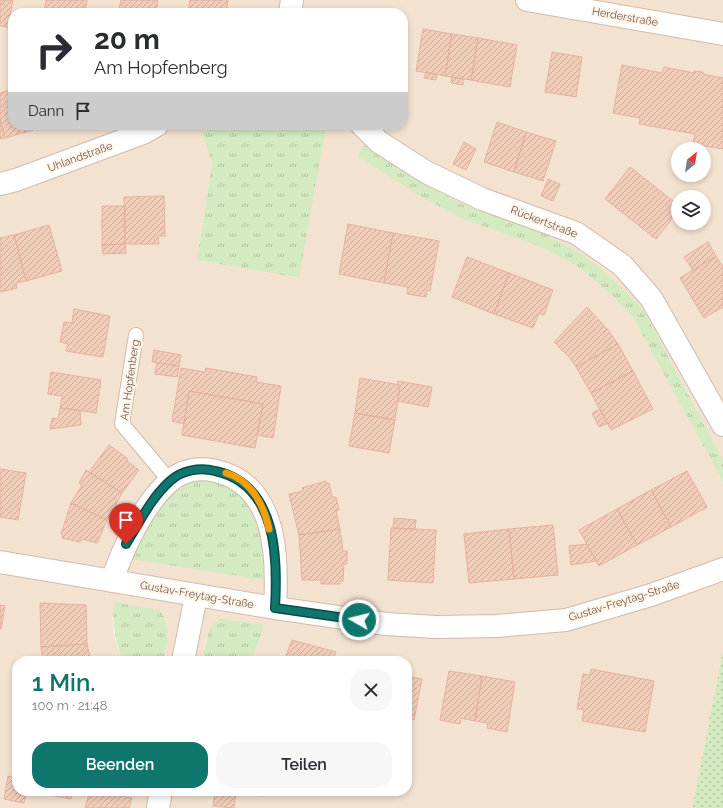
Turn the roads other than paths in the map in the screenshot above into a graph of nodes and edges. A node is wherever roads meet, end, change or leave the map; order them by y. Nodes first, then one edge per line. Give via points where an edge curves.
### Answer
1 (527, 0) edge
2 (723, 34) edge
3 (149, 130) edge
4 (367, 130) edge
5 (0, 184) edge
6 (136, 335) dead end
7 (723, 425) edge
8 (170, 481) junction
9 (0, 562) edge
10 (723, 569) edge
11 (112, 580) junction
12 (196, 596) junction
13 (275, 608) junction
14 (184, 656) edge
15 (160, 796) edge
16 (158, 808) edge

1 - 2 street, Herderstraße
3 - 5 street, Uhlandstraße
4 - 7 street, Rückertstraße via 379,142 426,172 482,199 576,232 622,265 651,298
6 - 8 lane, Am Hopfenberg via 122,424
8 - 11 street via 158,494 125,546
8 - 13 street via 184,472 197,469 212,470 241,480 257,496 266,516 277,571
9 - 11 street, Gustav-Freytag-Straße
10 - 13 street, Gustav-Freytag-Straße via 652,595 566,620 497,626 436,627 386,624
11 - 12 street, Gustav-Freytag-Straße
12 - 13 street, Gustav-Freytag-Straße
12 - 14 street
15 - 16 street

